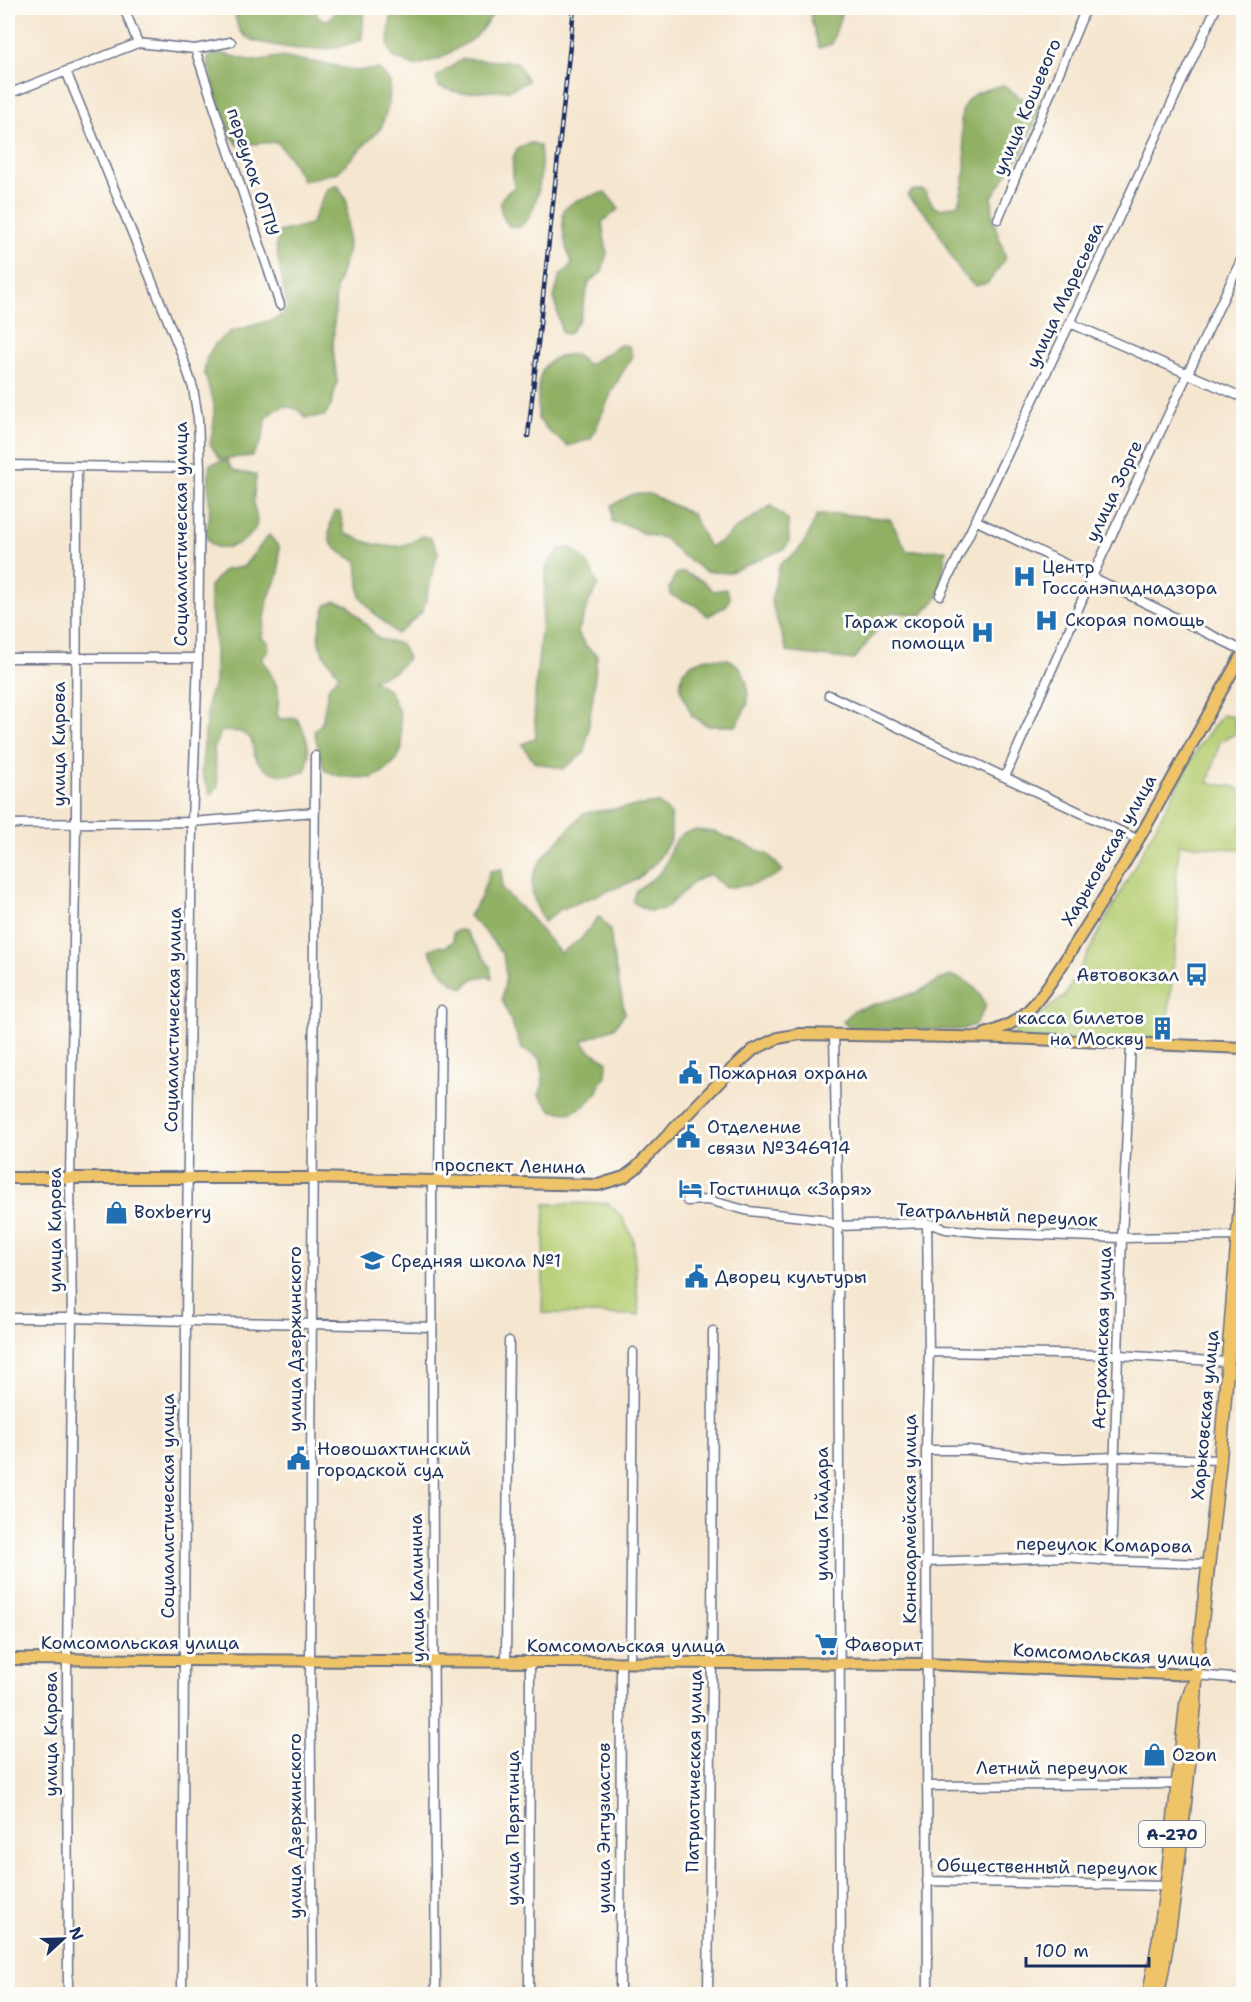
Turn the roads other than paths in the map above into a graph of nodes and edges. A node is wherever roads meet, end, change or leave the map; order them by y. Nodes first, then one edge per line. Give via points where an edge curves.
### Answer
1 (124, 8) edge
2 (1086, 8) edge
3 (1216, 8) edge
4 (231, 42) dead end
5 (138, 43) junction
6 (195, 49) junction
7 (66, 70) junction
8 (8, 94) edge
9 (998, 219) dead end
10 (1244, 254) edge
11 (280, 305) dead end
12 (1070, 324) junction
13 (1188, 374) junction
14 (1244, 398) edge
15 (8, 465) edge
16 (77, 466) junction
17 (200, 468) junction
18 (975, 520) junction
19 (1092, 577) junction
20 (940, 595) dead end
21 (1244, 651) edge
22 (198, 657) junction
23 (8, 658) edge
24 (76, 658) junction
25 (829, 695) dead end
26 (315, 756) dead end
27 (1005, 777) junction
28 (315, 812) junction
29 (192, 822) junction
30 (8, 824) edge
31 (76, 824) junction
32 (1137, 839) junction
33 (441, 1011) dead end
34 (834, 1034) junction
35 (977, 1037) junction
36 (1131, 1044) junction
37 (1244, 1048) edge
38 (1244, 1157) edge
39 (8, 1178) edge
40 (312, 1178) junction
41 (70, 1179) junction
42 (188, 1179) junction
43 (435, 1181) junction
44 (687, 1201) dead end
45 (927, 1224) junction
46 (838, 1226) junction
47 (1236, 1236) junction
48 (1122, 1238) junction
49 (8, 1318) edge
50 (72, 1318) junction
51 (186, 1321) junction
52 (312, 1324) junction
53 (432, 1327) junction
54 (713, 1331) dead end
55 (509, 1341) dead end
56 (1230, 1343) junction
57 (1244, 1344) edge
58 (633, 1352) dead end
59 (929, 1352) junction
60 (1119, 1355) junction
61 (1228, 1362) junction
62 (926, 1450) junction
63 (1114, 1457) junction
64 (1220, 1460) junction
65 (1111, 1561) junction
66 (926, 1562) junction
67 (1209, 1564) junction
68 (8, 1659) edge
69 (67, 1659) junction
70 (184, 1660) junction
71 (310, 1661) junction
72 (434, 1661) junction
73 (506, 1662) junction
74 (530, 1662) junction
75 (626, 1662) junction
76 (712, 1663) junction
77 (839, 1664) junction
78 (926, 1664) junction
79 (1196, 1675) junction
80 (1244, 1678) edge
81 (1177, 1784) junction
82 (927, 1786) junction
83 (927, 1881) junction
84 (1166, 1886) junction
85 (68, 1995) edge
86 (182, 1995) edge
87 (313, 1995) edge
88 (436, 1995) edge
89 (529, 1995) edge
90 (620, 1995) edge
91 (708, 1995) edge
92 (841, 1995) edge
93 (928, 1995) edge
94 (1149, 1995) edge
95 (1158, 1995) edge

1 - 5 street
2 - 9 street, улица Кошевого
3 - 12 street, улица Маресьева
4 - 6 street
5 - 6 street
5 - 7 street
6 - 11 street, переулок ОГПУ
7 - 8 street
7 - 17 street, Социалистическая улица via 182,355 198,418
10 - 13 street, улица Зорге
12 - 13 street
12 - 18 street, улица Маресьева
13 - 14 street
13 - 19 street, улица Зорге
15 - 16 street
16 - 17 street
16 - 24 street, улица Кирова
17 - 22 street, Социалистическая улица
18 - 19 street
18 - 20 street, улица Маресьева
19 - 21 street
19 - 27 street, улица Зорге
21 - 32 main road, Харьковская улица
22 - 24 street
22 - 29 street, Социалистическая улица
23 - 24 street
24 - 31 street, улица Кирова
25 - 27 street
26 - 28 street, улица Дзержинского
27 - 32 street
28 - 29 street
28 - 40 street, улица Дзержинского
29 - 31 street
29 - 42 street, Социалистическая улица
30 - 31 street
31 - 41 street, улица Кирова
32 - 35 main road, Харьковская улица via 1093,917 1044,990 1023,1015
33 - 43 street, улица Калинина
34 - 35 main road, проспект Ленина
34 - 43 main road, проспект Ленина via 778,1038 753,1050 624,1177 598,1185
34 - 46 street, улица Гайдара
35 - 36 main road, проспект Ленина
36 - 37 main road, проспект Ленина
36 - 48 street, Астраханская улица
38 - 47 highway, Харьковская улица / А-270
39 - 41 main road, проспект Ленина
40 - 42 main road, проспект Ленина
40 - 43 main road, проспект Ленина
40 - 52 street, улица Дзержинского
41 - 42 main road, проспект Ленина
41 - 50 street, улица Кирова
42 - 51 street, Социалистическая улица
43 - 53 street, улица Калинина
44 - 46 street, Театральный переулок via 708,1200 749,1211 821,1219
45 - 46 street, Театральный переулок
45 - 48 street, Театральный переулок via 986,1233
45 - 59 street, Конноармейская улица
46 - 77 street, улица Гайдара
47 - 48 street, Театральный переулок
47 - 56 highway, Харьковская улица / А-270
48 - 60 street, Астраханская улица
49 - 50 street
50 - 51 street
50 - 69 street, улица Кирова
51 - 52 street
51 - 70 street, Социалистическая улица
52 - 53 street
52 - 71 street, улица Дзержинского
53 - 72 street, улица Калинина
54 - 76 street, Патриотическая улица
55 - 73 street
56 - 57 street
56 - 61 highway, Харьковская улица / А-270
58 - 75 street, улица Энтузиастов
59 - 60 street
59 - 62 street, Конноармейская улица
60 - 61 street
60 - 63 street, Астраханская улица
61 - 64 highway, Харьковская улица / А-270
62 - 63 street via 1063,1459
62 - 66 street, Конноармейская улица
63 - 64 street
63 - 65 street, Астраханская улица
64 - 67 highway, Харьковская улица / А-270
65 - 66 street, переулок Комарова via 1065,1557
65 - 67 street, переулок Комарова
66 - 78 street, Конноармейская улица
67 - 79 highway, Харьковская улица / А-270
68 - 69 main road, Комсомольская улица
69 - 70 main road, Комсомольская улица
69 - 85 street, улица Кирова
70 - 71 main road, Комсомольская улица
70 - 86 street, Социалистическая улица
71 - 72 main road, Комсомольская улица
71 - 87 street, улица Дзержинского
72 - 73 main road, Комсомольская улица
72 - 88 street, улица Калинина
73 - 74 main road, Комсомольская улица
74 - 75 main road, Комсомольская улица
74 - 89 street, улица Перятинца
75 - 76 main road, Комсомольская улица
75 - 90 street, улица Энтузиастов
76 - 77 main road, Комсомольская улица
76 - 91 street, Патриотическая улица
77 - 78 main road, Комсомольская улица
77 - 92 street, улица Гайдара
78 - 79 main road, Комсомольская улица
78 - 82 street, Конноармейская улица
79 - 80 street, Комсомольская улица
79 - 81 highway, Харьковская улица / А-270 via 1186,1705
79 - 95 highway, Харьковская улица / А-270 via 1174,1896
81 - 82 street, Летний переулок
81 - 84 highway, Харьковская улица / А-270
82 - 83 street, Конноармейская улица
83 - 84 street, Общественный переулок
83 - 93 street, Конноармейская улица
84 - 94 highway, Харьковская улица / А-270

